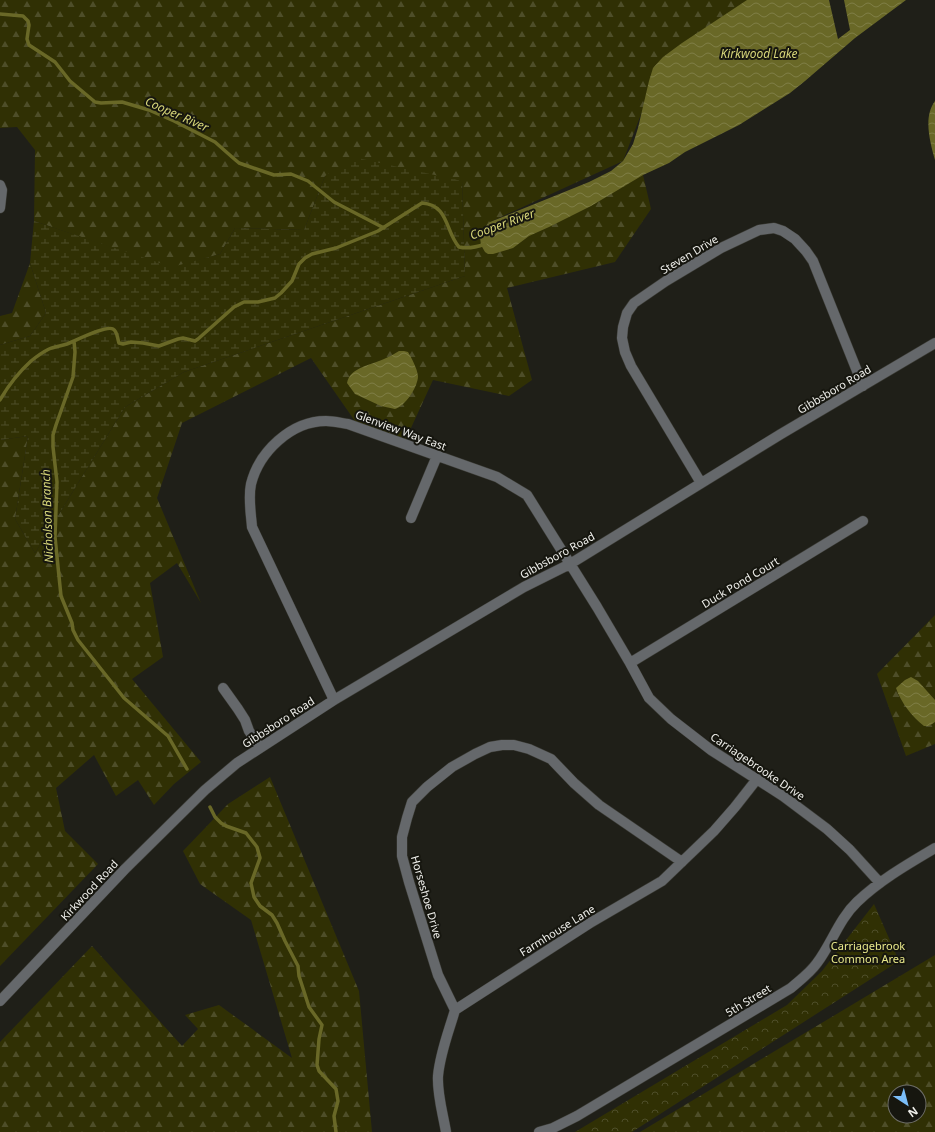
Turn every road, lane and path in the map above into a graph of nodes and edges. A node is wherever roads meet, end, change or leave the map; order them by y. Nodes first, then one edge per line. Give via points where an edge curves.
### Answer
1 (0, 185) edge
2 (0, 208) edge
3 (935, 343) edge
4 (862, 386) junction
5 (437, 456) junction
6 (701, 483) junction
7 (411, 518) dead end
8 (863, 521) dead end
9 (570, 564) junction
10 (630, 663) junction
11 (223, 688) dead end
12 (334, 700) junction
13 (260, 747) junction
14 (757, 779) junction
15 (197, 798) joint
16 (935, 848) edge
17 (682, 862) junction
18 (880, 883) junction
19 (0, 1001) edge
20 (455, 1010) junction
21 (446, 1132) edge
22 (539, 1132) edge

1 - 2 street
3 - 4 street, Gibbsboro Road
4 - 6 street, Gibbsboro Road
4 - 6 street, Steven Drive via 813,261 795,239 783,231 774,228 759,230 721,248 666,281 634,303 627,313 622,338 631,366
5 - 7 street
5 - 9 street, Glenview Way East via 497,477 527,495
5 - 12 street, Glenview Way East via 348,424 326,421 307,424 290,432 265,454 259,464 251,485 252,527
6 - 9 street, Gibbsboro Road
8 - 10 street, Duck Pond Court
9 - 10 street, Glenview Way East
9 - 12 street, Gibbsboro Road via 524,587
10 - 14 street, Carriagebrooke Drive via 649,698 671,719 711,750
11 - 13 street via 246,720 249,731
12 - 13 street, Gibbsboro Road
13 - 15 street, Gibbsboro Road via 237,763
14 - 17 street, Farmhouse Lane via 714,831
14 - 18 street, Carriagebrooke Drive via 827,829
15 - 19 street, Kirkwood Road via 125,869
16 - 18 street, 5th Street
17 - 20 street, Farmhouse Lane via 662,881 590,923
17 - 20 street, Horseshoe Drive via 599,805 551,759 529,749 514,745 490,747 452,767 427,786 412,802 402,837 402,856 438,975
18 - 22 street, 5th Street via 857,902 840,924 818,962 791,988 577,1116
20 - 21 street via 441,1057 438,1078

